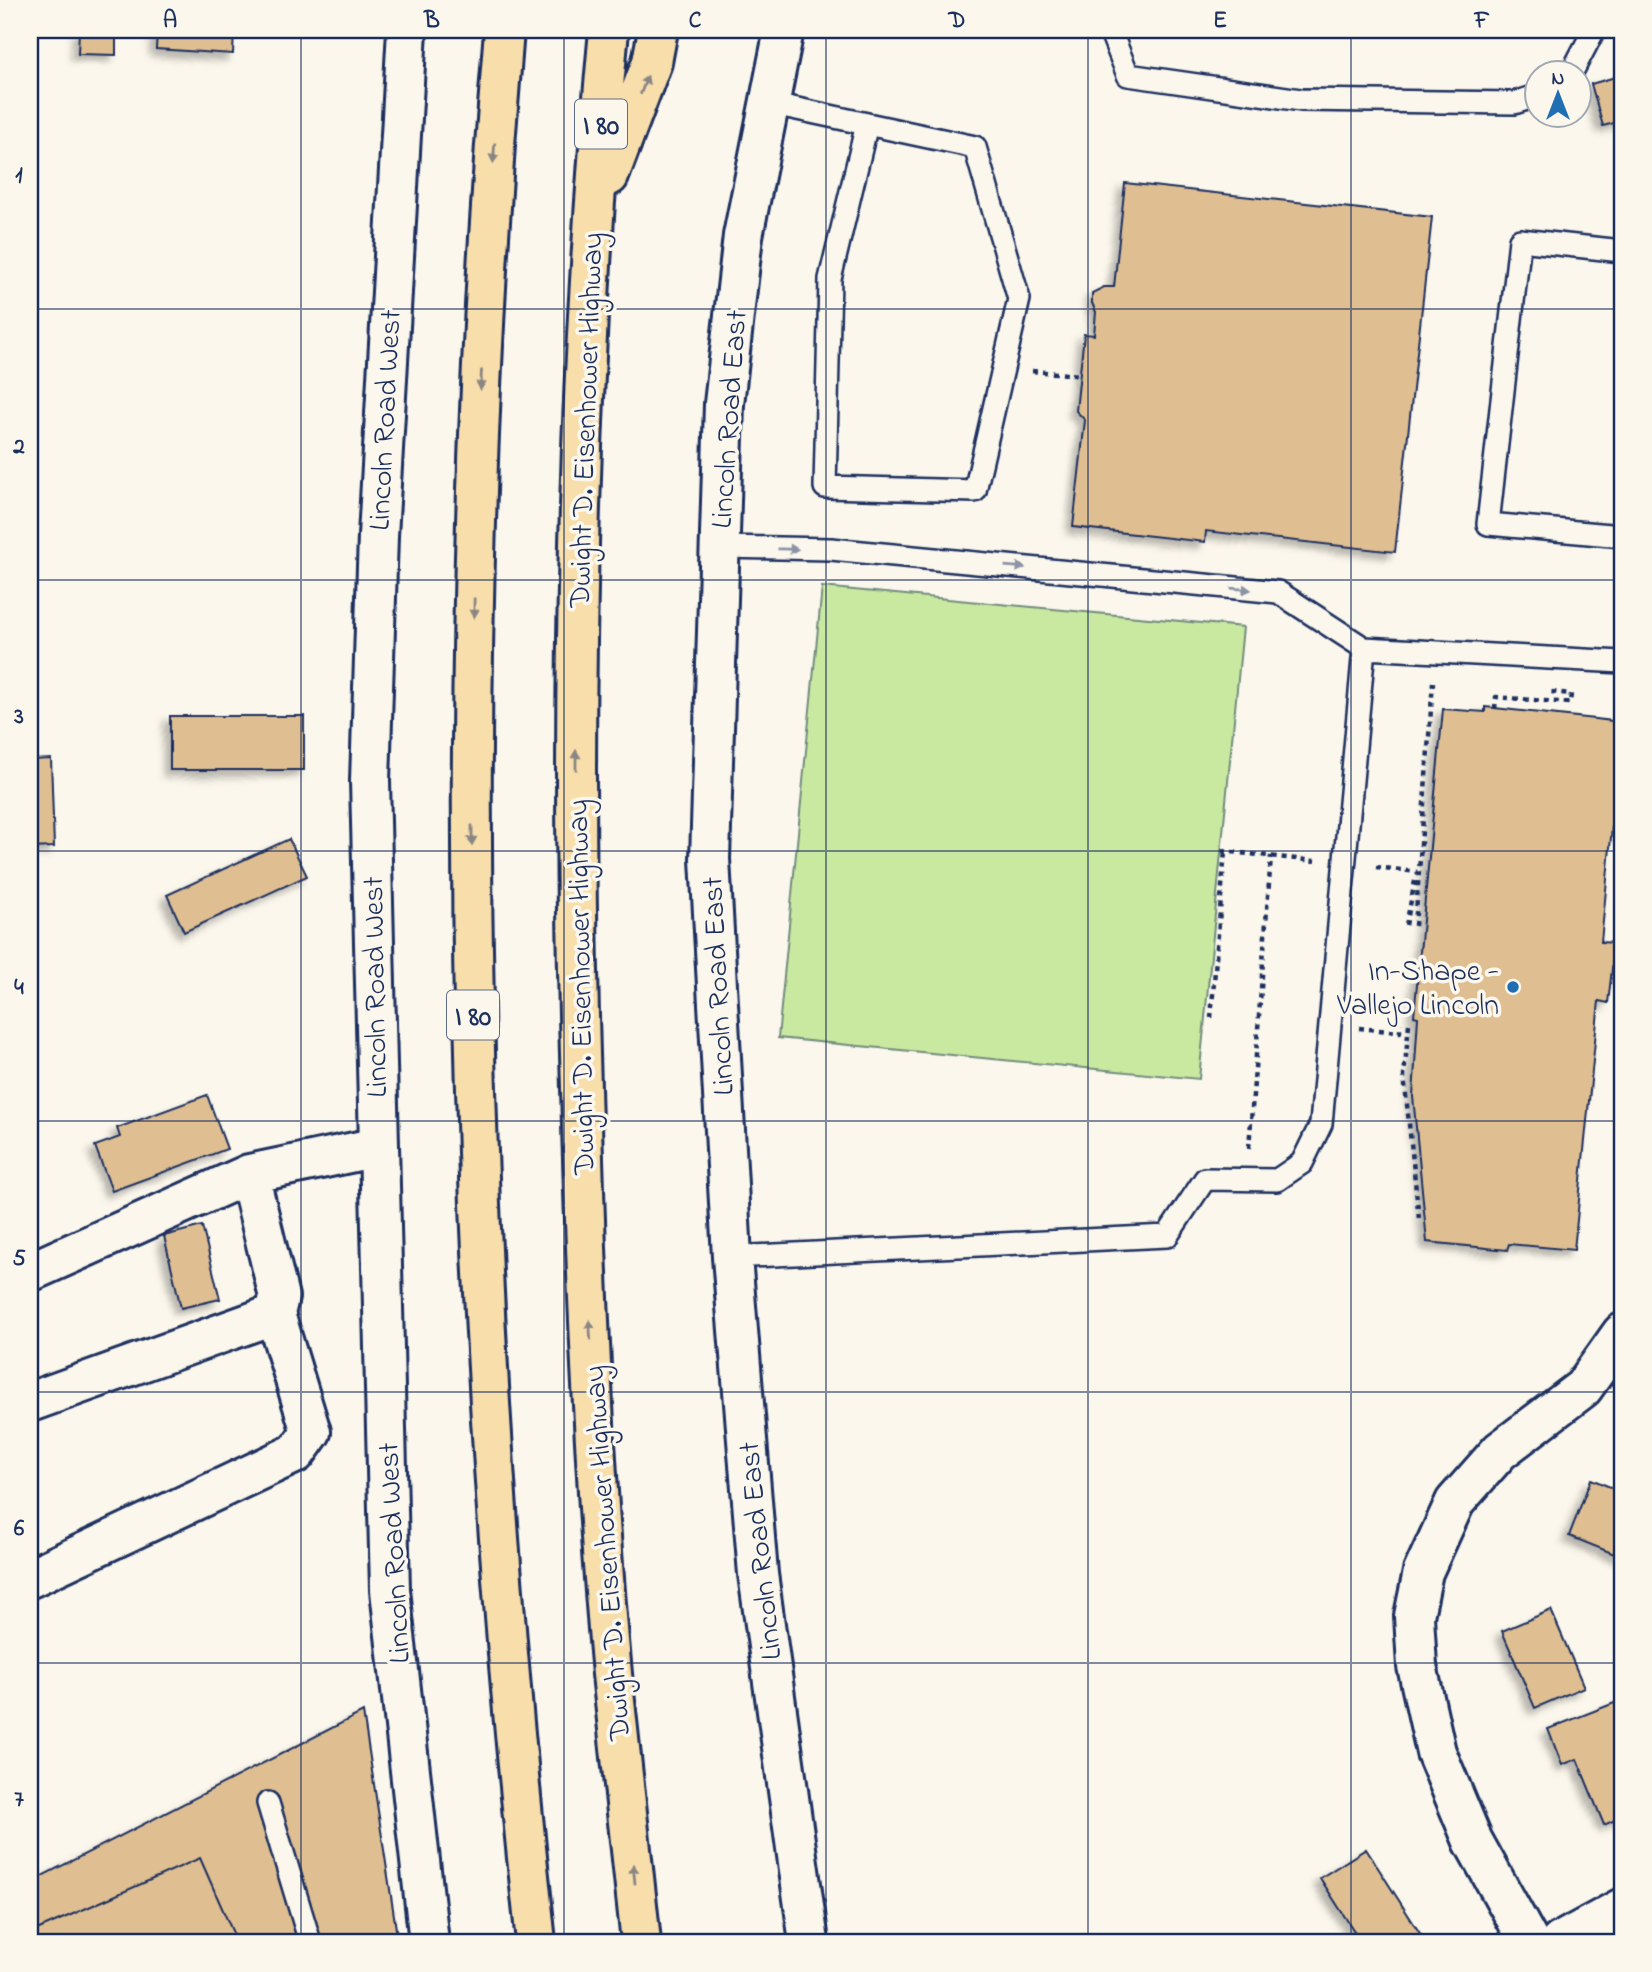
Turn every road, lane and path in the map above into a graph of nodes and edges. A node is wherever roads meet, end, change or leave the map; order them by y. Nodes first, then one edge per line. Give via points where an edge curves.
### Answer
1 (407, 30) edge
2 (504, 30) edge
3 (609, 30) edge
4 (659, 30) edge
5 (784, 30) edge
6 (1110, 30) edge
7 (1594, 30) edge
8 (1578, 60) edge
9 (1522, 100) edge
10 (769, 103) junction
11 (867, 124) junction
12 (593, 217) junction
13 (1622, 251) edge
14 (1003, 368) junction
15 (1080, 375) dead end
16 (1622, 536) edge
17 (720, 548) junction
18 (1364, 648) junction
19 (1622, 662) edge
20 (1447, 681) dead end
21 (1543, 691) dead end
22 (1495, 709) dead end
23 (1271, 856) junction
24 (1346, 864) junction
25 (1417, 870) junction
26 (1406, 925) dead end
27 (1415, 926) dead end
28 (1211, 1018) dead end
29 (1400, 1023) dead end
30 (1409, 1024) dead end
31 (1330, 1025) junction
32 (378, 1147) junction
33 (249, 1174) junction
34 (1247, 1180) junction
35 (1419, 1219) dead end
36 (732, 1257) junction
37 (30, 1272) edge
38 (275, 1314) junction
39 (1622, 1333) edge
40 (30, 1402) edge
41 (30, 1578) edge
42 (268, 1803) dead end
43 (1622, 1908) edge
44 (310, 1942) edge
45 (429, 1942) edge
46 (536, 1942) edge
47 (641, 1942) edge
48 (809, 1942) edge
49 (1529, 1942) edge
50 (1560, 1942) edge

1 - 32 street, Lincoln Road West via 379,508 370,781
2 -> 46 highway, I 80 via 486,271 474,589 474,1079 503,1622
3 - 12 highway, Dwight D. Eisenhower Highway / I 80
12 -> 4 highway via 652,62
5 - 10 street, Lincoln Road East
6 - 9 lane via 1128,75 1301,100
7 - 8 lane
10 - 11 lane
10 - 17 street, Lincoln Road East via 743,236 724,404
11 - 14 lane via 975,147 1019,299
11 - 14 lane via 830,279 825,487 975,491
47 -> 12 highway, Dwight D. Eisenhower Highway / I 80 via 612,1670 591,1354 576,943 577,576
13 - 16 lane via 1520,240 1488,524
14 - 15 path
17 -> 18 lane via 831,550 1278,592
17 - 36 street, Lincoln Road East via 710,859
18 - 19 lane
18 - 24 lane
20 - 25 path via 1433,679
21 - 22 path via 1571,694 1570,703 1496,697
23 - 24 path
23 - 28 path via 1224,851
23 - 34 path
24 - 25 path
24 - 31 lane
25 - 26 path
25 - 27 path
29 - 31 path via 1400,1032
30 - 35 path via 1404,1076
31 - 34 lane via 1321,1125 1303,1163 1277,1180
32 - 33 street
32 - 45 street, Lincoln Road West via 390,1590
33 - 37 street
33 - 38 street via 279,1297
34 - 36 lane via 1205,1179 1167,1236
36 - 48 street, Lincoln Road East via 758,1574
38 - 40 street
38 - 41 street via 311,1432 296,1453
39 - 49 street via 1583,1388 1500,1451 1455,1502 1423,1572 1414,1616 1417,1666 1436,1752 1473,1841
42 - 44 lane
43 - 50 street

